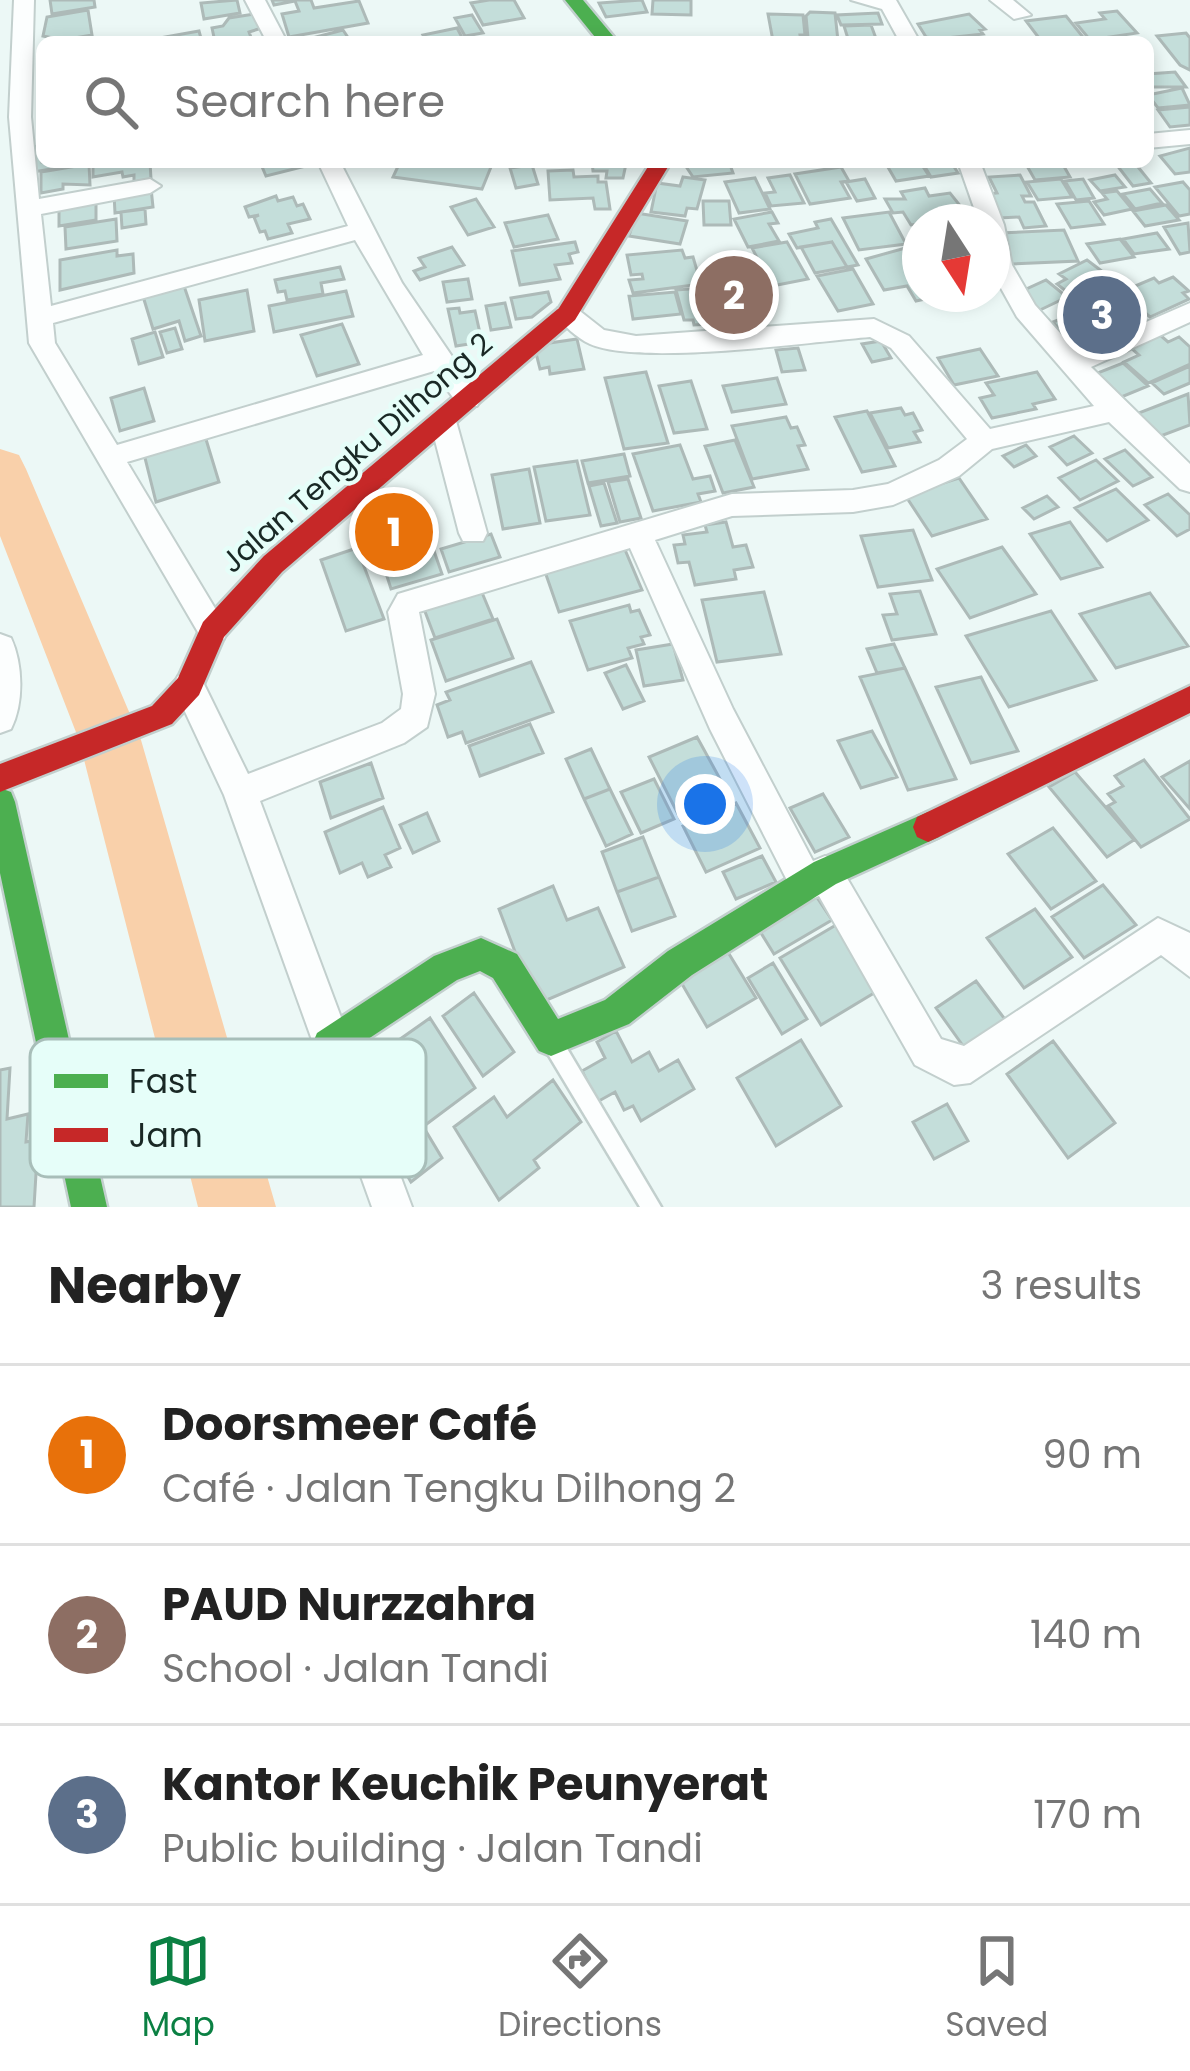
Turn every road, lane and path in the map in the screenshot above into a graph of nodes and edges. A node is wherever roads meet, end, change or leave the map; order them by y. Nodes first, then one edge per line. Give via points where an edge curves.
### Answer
1 (24, 0) edge
2 (255, 0) edge
3 (574, 0) edge
4 (862, 0) edge
5 (1000, 0) edge
6 (897, 2) edge
7 (1021, 15) dead end
8 (274, 36) edge
9 (604, 36) edge
10 (908, 36) edge
11 (31, 115) edge
12 (1190, 137) edge
13 (1154, 140) edge
14 (331, 168) edge
15 (657, 168) edge
16 (971, 168) edge
17 (150, 186) dead end
18 (985, 204) edge
19 (28, 209) junction
20 (359, 230) junction
21 (1010, 288) edge
22 (1190, 312) edge
23 (567, 314) junction
24 (39, 318) junction
25 (438, 360) junction
26 (1072, 365) junction
27 (468, 399) junction
28 (1114, 410) junction
29 (443, 421) junction
30 (983, 441) junction
31 (106, 458) junction
32 (1190, 481) edge
33 (637, 532) junction
34 (473, 533) dead end
35 (213, 630) junction
36 (0, 647) edge
37 (189, 686) junction
38 (1190, 699) edge
39 (0, 719) edge
40 (0, 778) edge
41 (240, 793) junction
42 (0, 802) edge
43 (816, 879) junction
44 (1190, 958) edge
45 (52, 1039) edge
46 (327, 1039) edge
47 (340, 1039) edge
48 (550, 1039) junction
49 (82, 1177) edge
50 (380, 1177) edge
51 (89, 1207) edge
52 (392, 1207) edge
53 (651, 1207) edge

1 - 11 street
2 - 8 street
3 - 9 street
4 - 6 street
5 - 7 street
6 - 10 street
11 - 19 street
12 - 13 street
14 - 20 street
15 - 23 street, Jalan Tengku Dilhong 2
16 - 18 street
17 - 19 street
19 - 24 street
20 - 24 street
20 - 25 street
21 - 26 street
22 - 26 street
23 - 27 street, Jalan Tengku Dilhong 2
23 - 30 street via 597,337 636,345 874,328 900,342
24 - 31 street via 42,343
25 - 27 street
25 - 31 street
26 - 28 street
27 - 29 street, Jalan Tengku Dilhong 2
28 - 30 street
28 - 32 street
29 - 34 street
29 - 35 street, Jalan Tengku Dilhong 2 via 273,564
30 - 33 street via 949,468 893,494 732,506
31 - 35 street
33 - 41 street via 409,603 416,717
33 - 43 street via 754,787
35 - 37 street, Jalan Tengku Dilhong 2
36 - 39 street
37 - 40 street, Jalan Tengku Dilhong 2 via 162,715
37 - 41 street
38 - 43 street
41 - 46 street
42 - 45 street
43 - 44 street via 928,1052 953,1066 970,1064 1158,937
43 - 48 street via 617,1012
47 - 48 street via 446,968 481,954 505,966
48 - 53 lane
49 - 51 street
50 - 52 street

